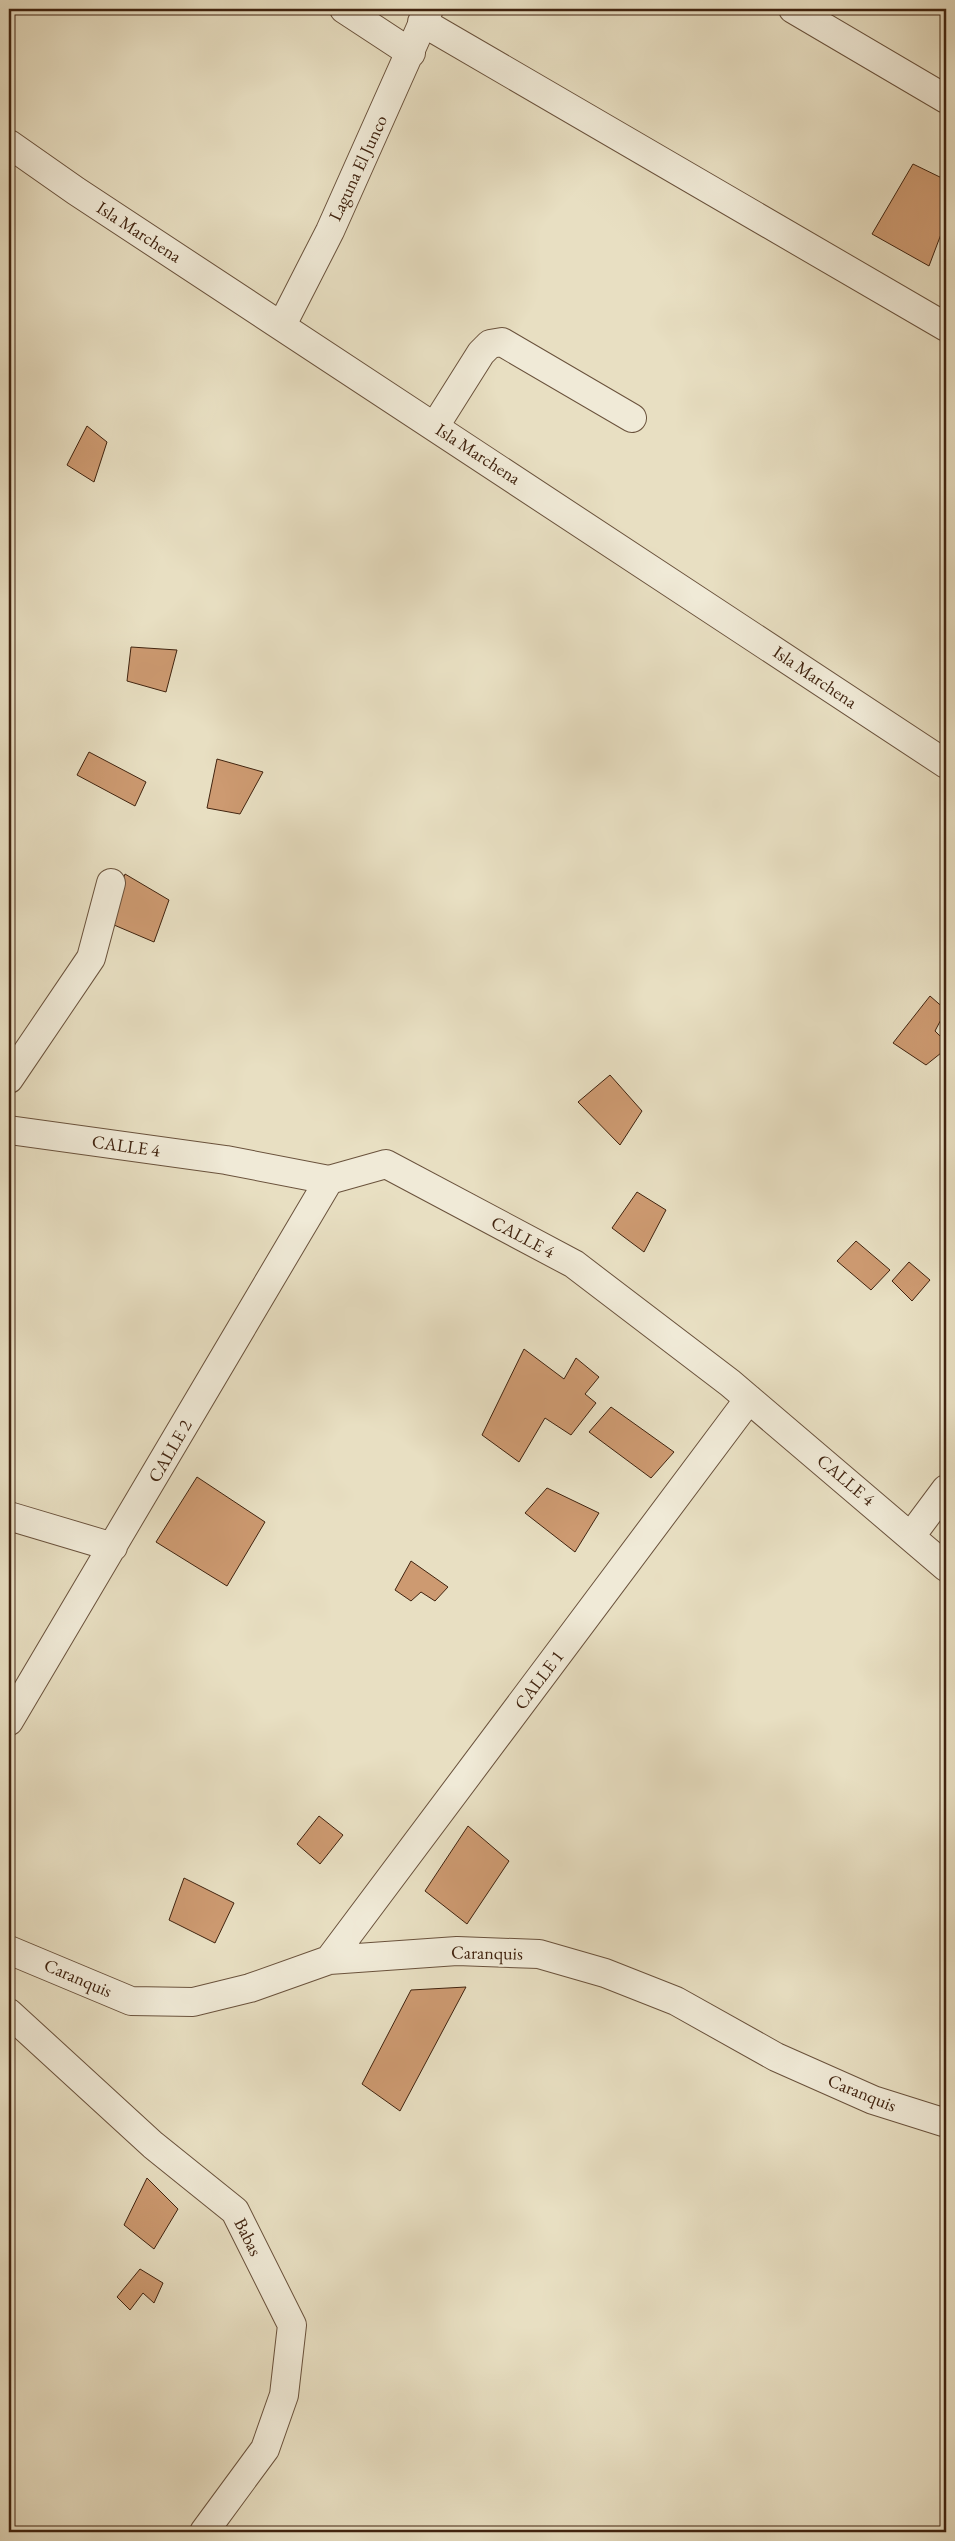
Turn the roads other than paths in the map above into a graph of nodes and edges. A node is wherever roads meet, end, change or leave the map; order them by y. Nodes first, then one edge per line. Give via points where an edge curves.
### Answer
1 (344, 9) edge
2 (794, 9) edge
3 (425, 15) edge
4 (411, 53) junction
5 (946, 98) edge
6 (9, 144) edge
7 (282, 325) junction
8 (946, 327) edge
9 (632, 418) dead end
10 (435, 426) junction
11 (946, 764) edge
12 (111, 883) dead end
13 (9, 1079) edge
14 (9, 1130) edge
15 (329, 1180) junction
16 (749, 1399) junction
17 (946, 1489) edge
18 (9, 1516) edge
19 (911, 1536) junction
20 (113, 1547) junction
21 (946, 1567) edge
22 (9, 1721) edge
23 (9, 1950) edge
24 (329, 1960) junction
25 (9, 2013) edge
26 (946, 2123) edge
27 (204, 2532) edge

1 - 4 street
2 - 5 street
3 - 4 street, Laguna El Junco
3 - 8 street
4 - 7 street, Laguna El Junco via 330,231
6 - 7 street, Isla Marchena
7 - 10 street, Isla Marchena
9 - 10 street via 502,342 490,344 481,353
10 - 11 street, Isla Marchena
12 - 13 street via 92,958
14 - 15 street, CALLE 4 via 226,1160
15 - 16 street, CALLE 4 via 386,1164 574,1264
15 - 20 street, CALLE 2
16 - 19 street, CALLE 4
16 - 24 street, CALLE 1
17 - 19 street
18 - 20 street
19 - 21 street, CALLE 4
20 - 22 street, CALLE 2
23 - 24 street, Caranquis via 132,2001 193,2002 250,1988
24 - 26 street, Caranquis via 457,1952 539,1954 605,1973 676,2001 776,2057 873,2100
25 - 27 street, Babas via 153,2145 234,2211 292,2325 284,2395 265,2449

